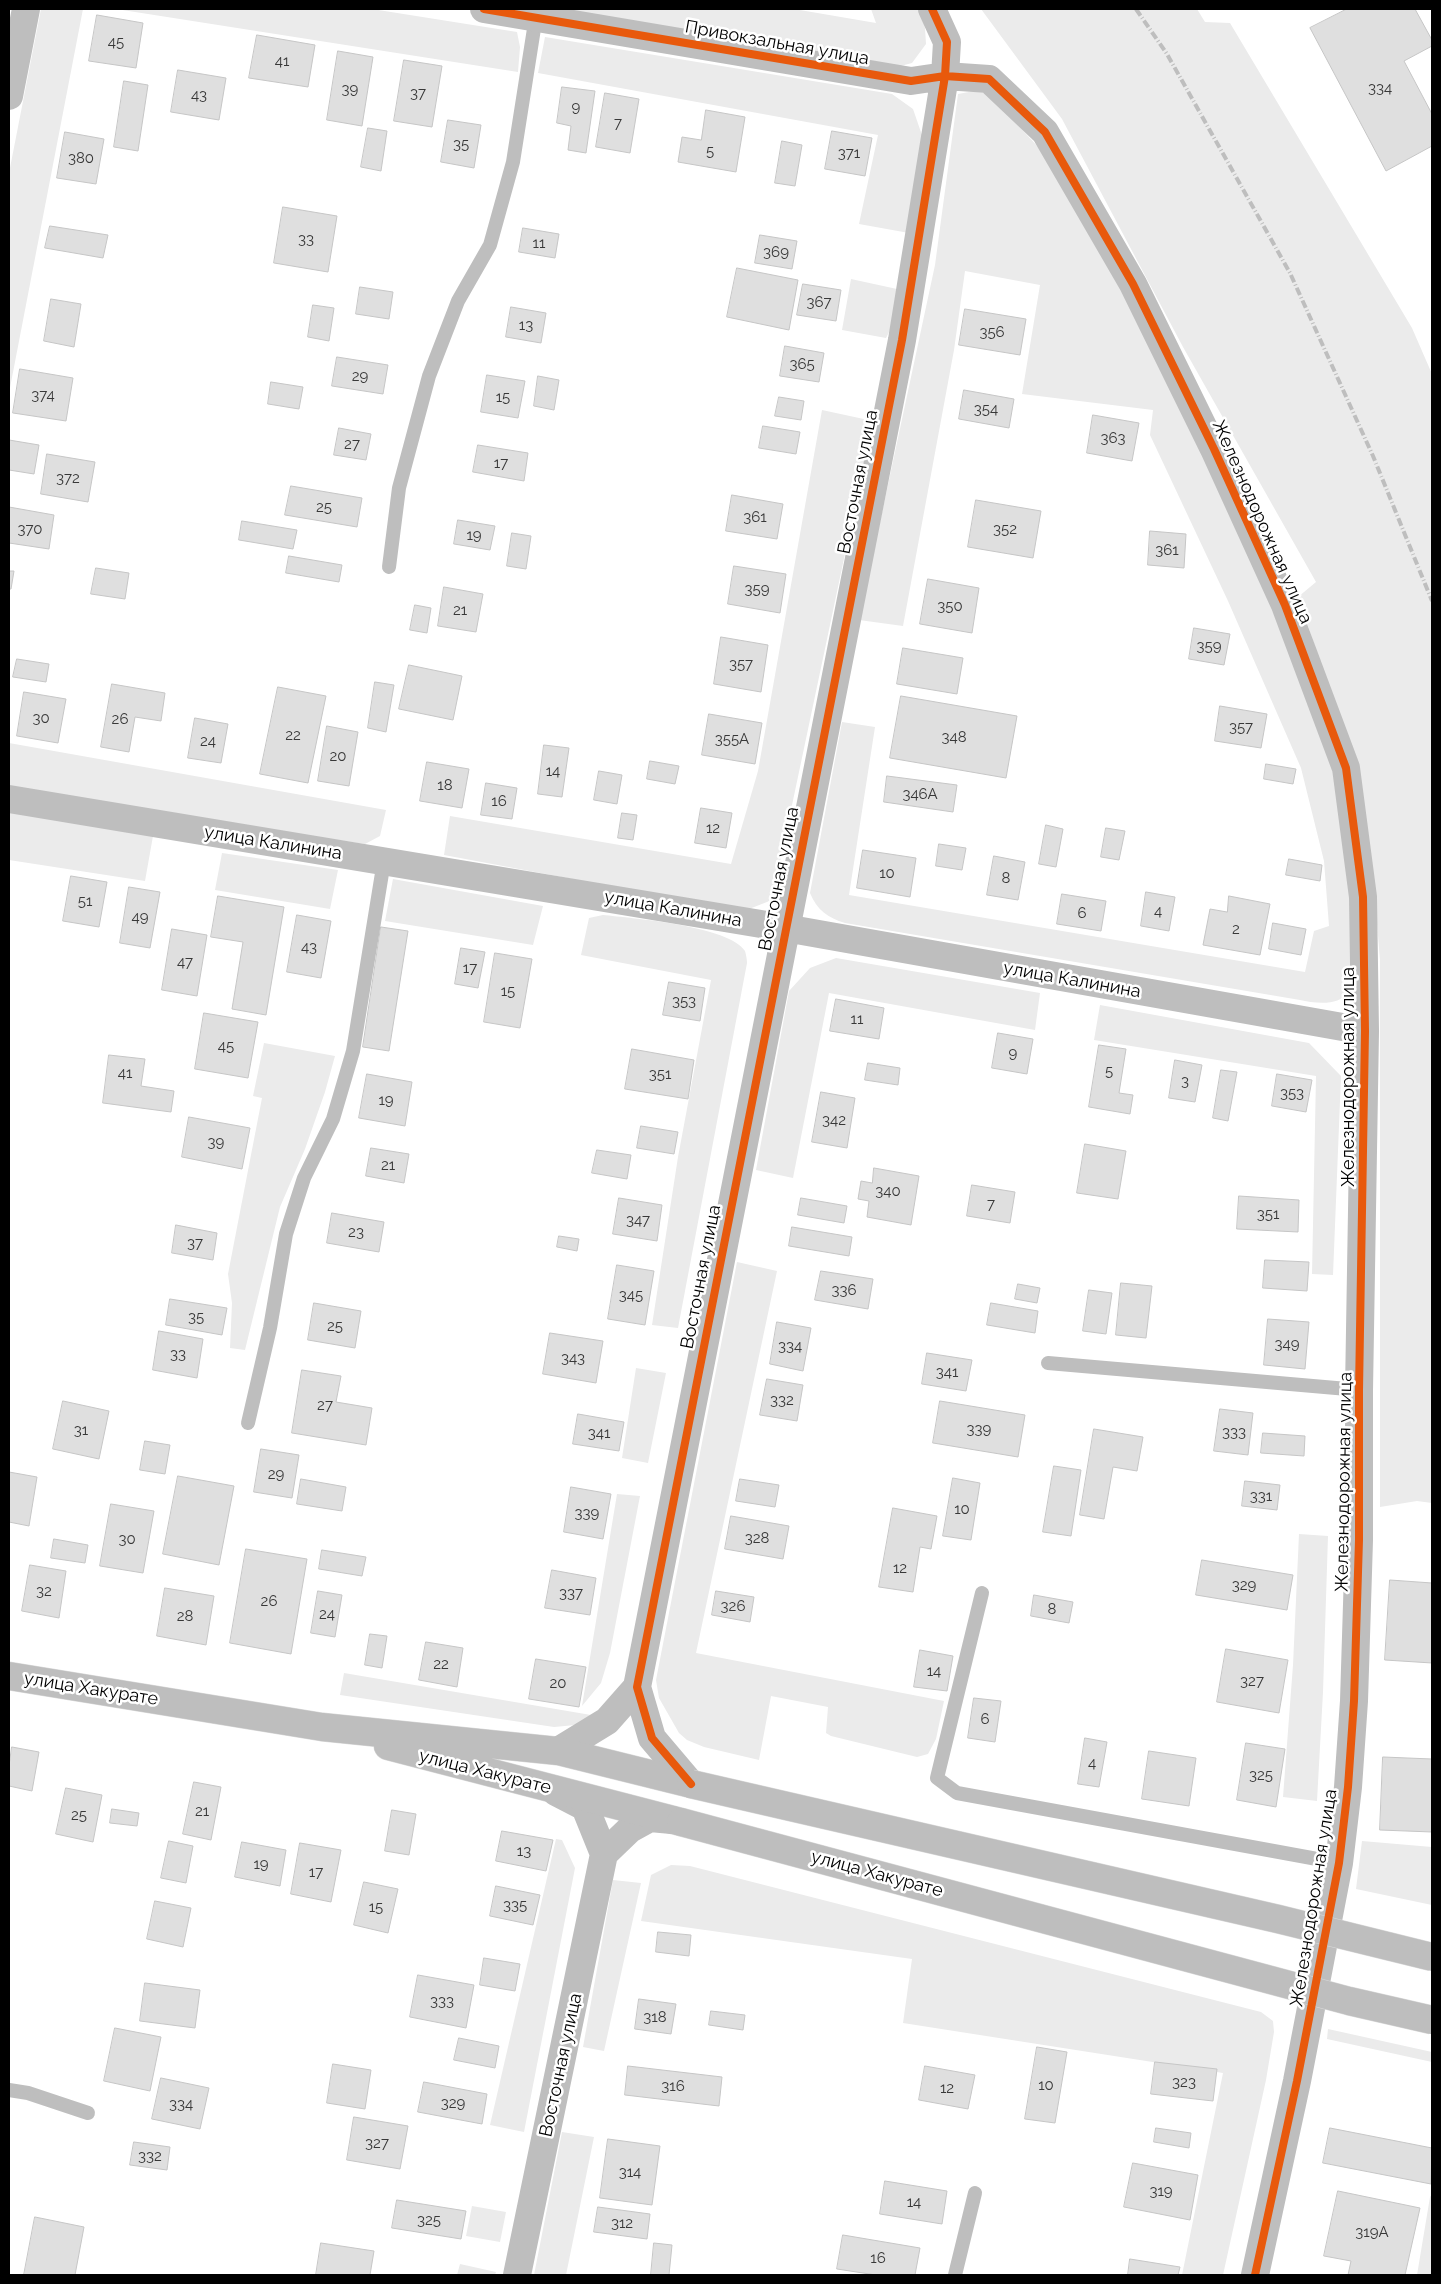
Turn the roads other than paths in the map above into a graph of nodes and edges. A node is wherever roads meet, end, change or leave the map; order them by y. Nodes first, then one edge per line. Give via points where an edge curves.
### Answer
1 (26, 9) edge
2 (484, 9) edge
3 (932, 9) edge
4 (536, 16) junction
5 (946, 76) junction
6 (9, 96) edge
7 (389, 567) dead end
8 (9, 799) edge
9 (384, 861) junction
10 (785, 928) junction
11 (1366, 1031) junction
12 (1048, 1363) dead end
13 (1359, 1390) junction
14 (248, 1424) dead end
15 (982, 1593) dead end
16 (9, 1676) edge
17 (636, 1687) junction
18 (322, 1727) junction
19 (558, 1751) junction
20 (691, 1784) junction
21 (552, 1789) junction
22 (678, 1821) junction
23 (604, 1854) junction
24 (1339, 1863) junction
25 (1432, 1957) edge
26 (1432, 2020) edge
27 (9, 2090) edge
28 (88, 2113) dead end
29 (975, 2193) dead end
30 (517, 2275) edge
31 (955, 2275) edge
32 (1255, 2275) edge

1 - 6 street
2 - 4 street, Привокзальная улица
3 - 5 street via 947,42
4 - 5 street, Привокзальная улица via 911,81
4 - 7 lane via 512,162 490,245 458,301 429,376 399,488
5 - 10 street, Восточная улица via 902,340
5 - 11 street, Железнодорожная улица via 989,80 1045,132 1133,284 1285,605 1346,768 1364,897
8 - 9 street, улица Калинина
9 - 10 street, улица Калинина
9 - 14 lane via 352,1052 333,1120 304,1178 286,1234 270,1328
10 - 11 street, улица Калинина
10 - 17 street, Восточная улица
11 - 13 street, Железнодорожная улица
12 - 13 lane
13 - 24 street, Железнодорожная улица via 1354,1701
15 - 24 lane via 937,1778 957,1793
16 - 18 street, улица Хакурате
17 - 19 street via 607,1721
17 - 20 street via 652,1738
18 - 19 street, улица Хакурате
18 - 21 street, улица Хакурате
19 - 20 street, улица Хакурате
20 - 25 street, улица Хакурате, bridge
21 - 22 street, улица Хакурате
21 - 23 street via 585,1807
22 - 23 street via 650,1818 630,1829
22 - 26 street, улица Хакурате, bridge
23 - 30 street, Восточная улица
24 - 32 street, Железнодорожная улица
27 - 28 lane
29 - 31 lane

